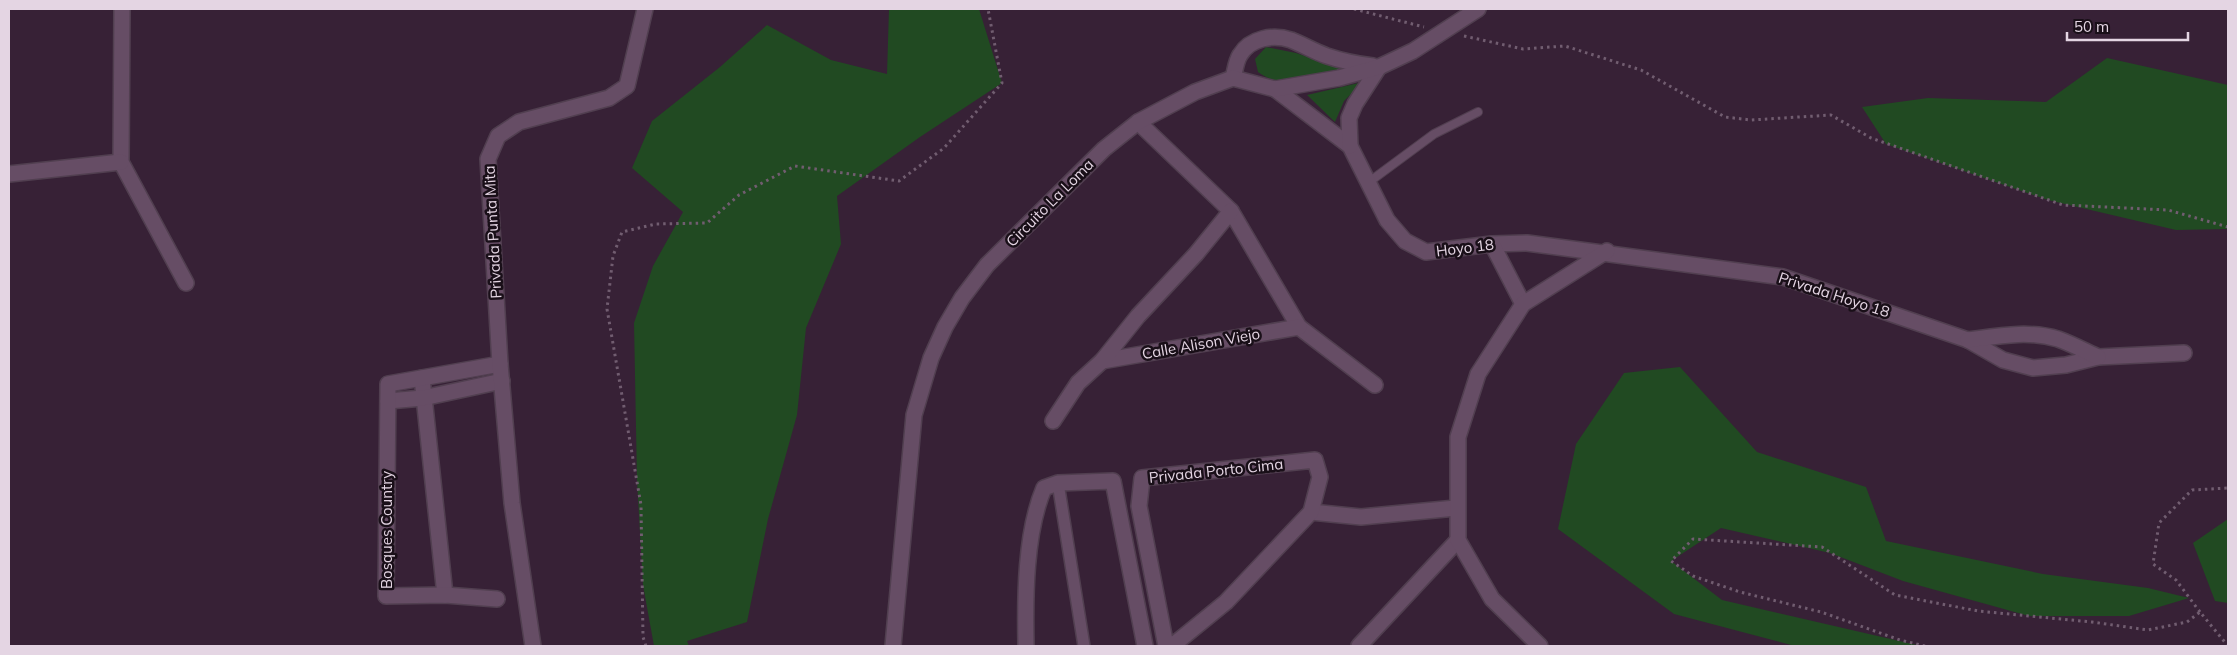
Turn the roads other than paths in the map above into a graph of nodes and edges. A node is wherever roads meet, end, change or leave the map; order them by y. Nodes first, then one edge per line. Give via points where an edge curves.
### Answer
1 (122, 9) edge
2 (1478, 9) edge
3 (643, 10) edge
4 (1379, 67) junction
5 (1233, 78) junction
6 (1275, 89) junction
7 (1478, 112) dead end
8 (1138, 122) junction
9 (1350, 146) junction
10 (121, 162) junction
11 (9, 174) edge
12 (1369, 182) junction
13 (1231, 211) junction
14 (1492, 244) junction
15 (1607, 252) junction
16 (186, 282) dead end
17 (1523, 304) junction
18 (1300, 327) junction
19 (1968, 340) junction
20 (2184, 353) dead end
21 (2098, 357) junction
22 (1102, 361) junction
23 (500, 364) junction
24 (422, 378) junction
25 (502, 381) junction
26 (1374, 385) dead end
27 (423, 398) junction
28 (388, 402) junction
29 (1054, 421) dead end
30 (1058, 483) junction
31 (1456, 508) junction
32 (1311, 512) junction
33 (1458, 540) junction
34 (446, 596) junction
35 (497, 599) dead end
36 (1363, 645) edge
37 (533, 646) edge
38 (893, 646) edge
39 (1026, 646) edge
40 (1084, 646) edge
41 (1145, 646) edge
42 (1166, 646) edge
43 (1172, 646) edge
44 (1540, 646) edge

1 - 10 street
2 - 4 street via 1413,51
3 - 23 street, Privada Punta Mita via 627,86 609,98 519,122 498,136 488,159
4 - 5 street via 1326,56 1275,37 1257,39 1247,46 1239,56
4 - 6 street
4 - 9 street, Hoyo 18 via 1349,118
5 - 6 street
5 - 8 street, Circuito La Loma via 1196,92
6 - 9 street, Hoyo 18
7 - 12 lane via 1434,134
8 - 13 street
8 - 38 street, Circuito La Loma via 1104,149 987,265 945,327 931,358 914,415
9 - 12 street, Hoyo 18
10 - 11 street
10 - 16 street
12 - 14 street, Hoyo 18 via 1387,220 1405,241 1426,252
13 - 18 street
13 - 22 street, Calle Alison Viejo
14 - 15 street, Hoyo 18 via 1527,242
14 - 17 street
15 - 17 street
15 - 19 street, Privada Hoyo 18 via 1783,277
17 - 31 street via 1478,374 1458,437
18 - 22 street, Calle Alison Viejo
18 - 26 street
19 - 21 street, Privada Hoyo 18 via 2033,334 2058,339
19 - 21 street, Privada Hoyo 18 via 2003,360 2033,368 2066,365
20 - 21 street, Privada Hoyo 18
22 - 29 street, Calle Alison Viejo via 1078,382
23 - 24 street
23 - 25 street, Privada Punta Mita
24 - 27 street
24 - 28 street, Bosques Country via 388,384
25 - 27 street
25 - 37 street, Privada Punta Mita via 512,503
27 - 28 street
27 - 34 street
28 - 34 street, Bosques Country via 386,596
30 - 39 street via 1044,488 1038,503 1024,586
30 - 40 street
30 - 41 street via 1113,481
31 - 32 street via 1361,517
31 - 33 street
32 - 42 street, Privada Porto Cima via 1320,477 1315,460 1142,478 1139,506
32 - 43 street, Privada Porto Cima via 1226,602
33 - 36 street
33 - 44 street via 1492,599
34 - 35 street, Bosques Country

